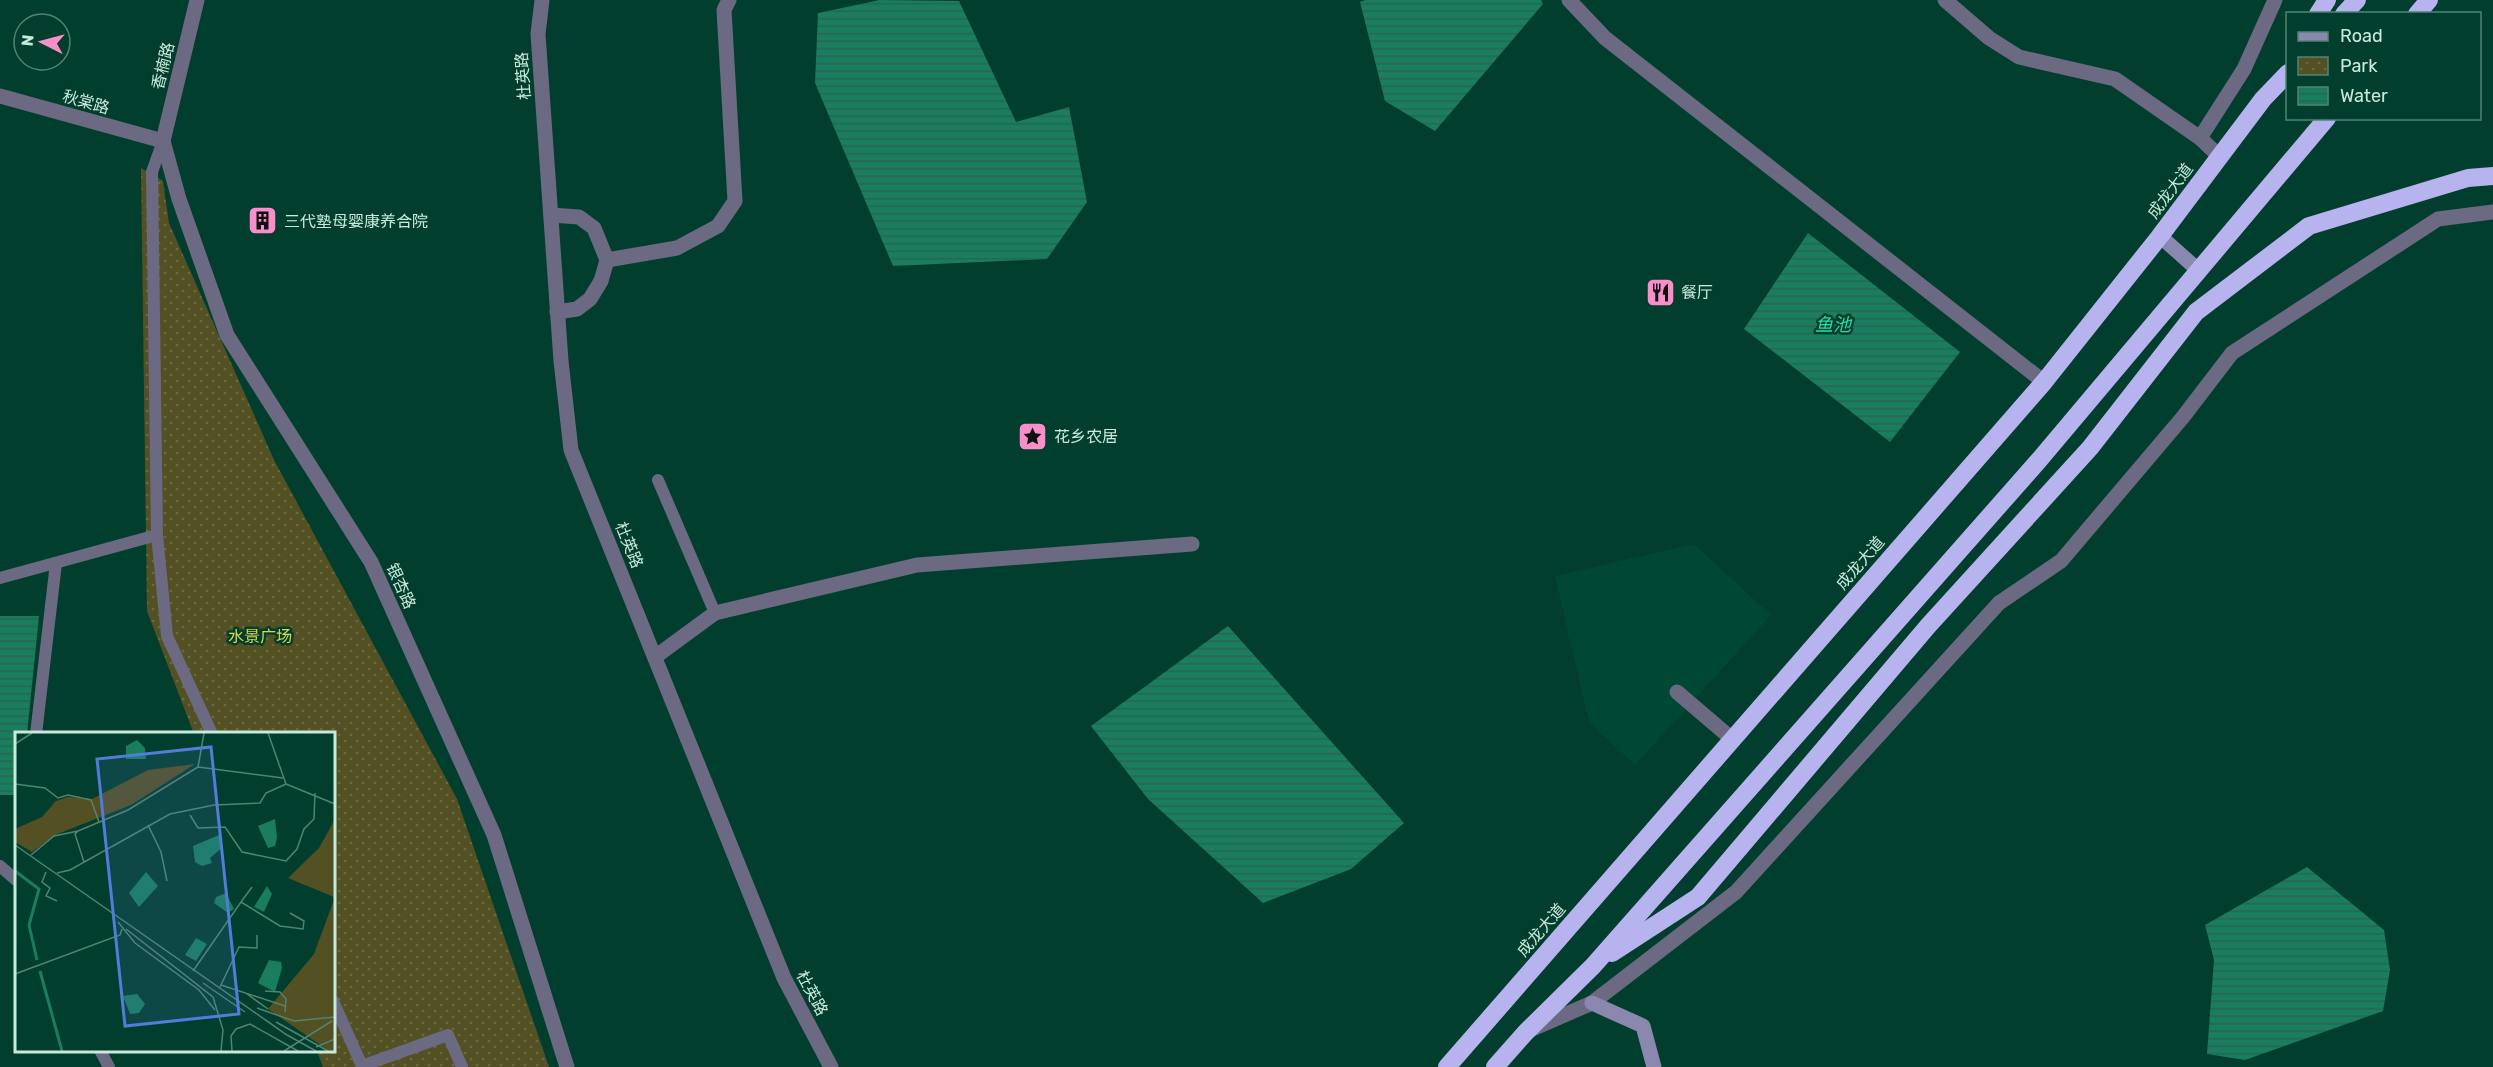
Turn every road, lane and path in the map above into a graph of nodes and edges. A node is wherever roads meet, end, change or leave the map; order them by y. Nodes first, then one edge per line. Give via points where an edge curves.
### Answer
1 (197, 0) edge
2 (542, 0) edge
3 (729, 0) edge
4 (1569, 0) edge
5 (1945, 0) edge
6 (2275, 0) edge
7 (2356, 0) edge
8 (2429, 0) edge
9 (2346, 12) edge
10 (2419, 12) edge
11 (2286, 64) edge
12 (2286, 75) edge
13 (0, 96) edge
14 (2263, 99) junction
15 (2325, 120) edge
16 (2200, 138) junction
17 (163, 141) junction
18 (2220, 157) junction
19 (2493, 176) edge
20 (2493, 212) edge
21 (550, 215) junction
22 (2160, 236) junction
23 (607, 260) junction
24 (2198, 270) junction
25 (557, 312) junction
26 (2044, 382) junction
27 (658, 480) dead end
28 (158, 535) junction
29 (1192, 544) dead end
30 (56, 563) junction
31 (0, 578) edge
32 (715, 613) junction
33 (655, 657) junction
34 (1677, 692) dead end
35 (36, 732) edge
36 (211, 732) edge
37 (1732, 739) junction
38 (0, 866) edge
39 (15, 879) edge
40 (1593, 966) junction
41 (334, 1003) edge
42 (1592, 1003) junction
43 (1526, 1032) junction
44 (101, 1052) edge
45 (109, 1067) edge
46 (462, 1067) edge
47 (567, 1067) edge
48 (831, 1067) edge
49 (1447, 1067) edge
50 (1496, 1067) edge
51 (1654, 1067) edge

1 - 17 street, 香楠路
2 - 21 street, 杜英路 via 538,34
3 - 23 street via 724,10 735,201 718,226 677,248
4 - 26 street via 1605,38
5 - 16 street via 1989,38 2019,57 2115,79
6 - 16 street via 2244,69
7 - 9 highway
8 - 10 highway
11 - 14 highway
12 - 14 highway, 成龙大道
13 - 17 street, 秋棠路
14 - 18 highway, 成龙大道
15 - 24 highway
16 - 18 street
17 - 28 lane via 152,172
17 - 47 street, 银杏路 via 227,335 371,562 494,835
18 - 22 highway, 成龙大道
19 - 40 highway via 2468,178 2309,226 2196,312 2090,448 1928,626 1698,897
20 - 42 street via 2438,219 2232,353 2061,561 1999,603 1736,892
21 - 23 street via 579,216 594,228
21 - 25 street, 杜英路
22 - 24 street
22 - 26 highway, 成龙大道
23 - 25 street via 602,281 590,299 577,309
24 - 40 highway via 2040,459
25 - 33 street, 杜英路 via 571,450
26 - 37 highway, 成龙大道
27 - 32 lane
28 - 30 lane
28 - 36 lane via 167,636
29 - 32 street via 917,565
30 - 31 lane
30 - 35 lane
32 - 33 street
33 - 48 street, 杜英路 via 784,978
34 - 37 street
37 - 49 highway, 成龙大道
38 - 39 lane
40 - 43 highway
41 - 46 lane via 362,1066 448,1035
42 - 43 street
42 - 51 street via 1643,1026
43 - 50 highway
44 - 45 lane

